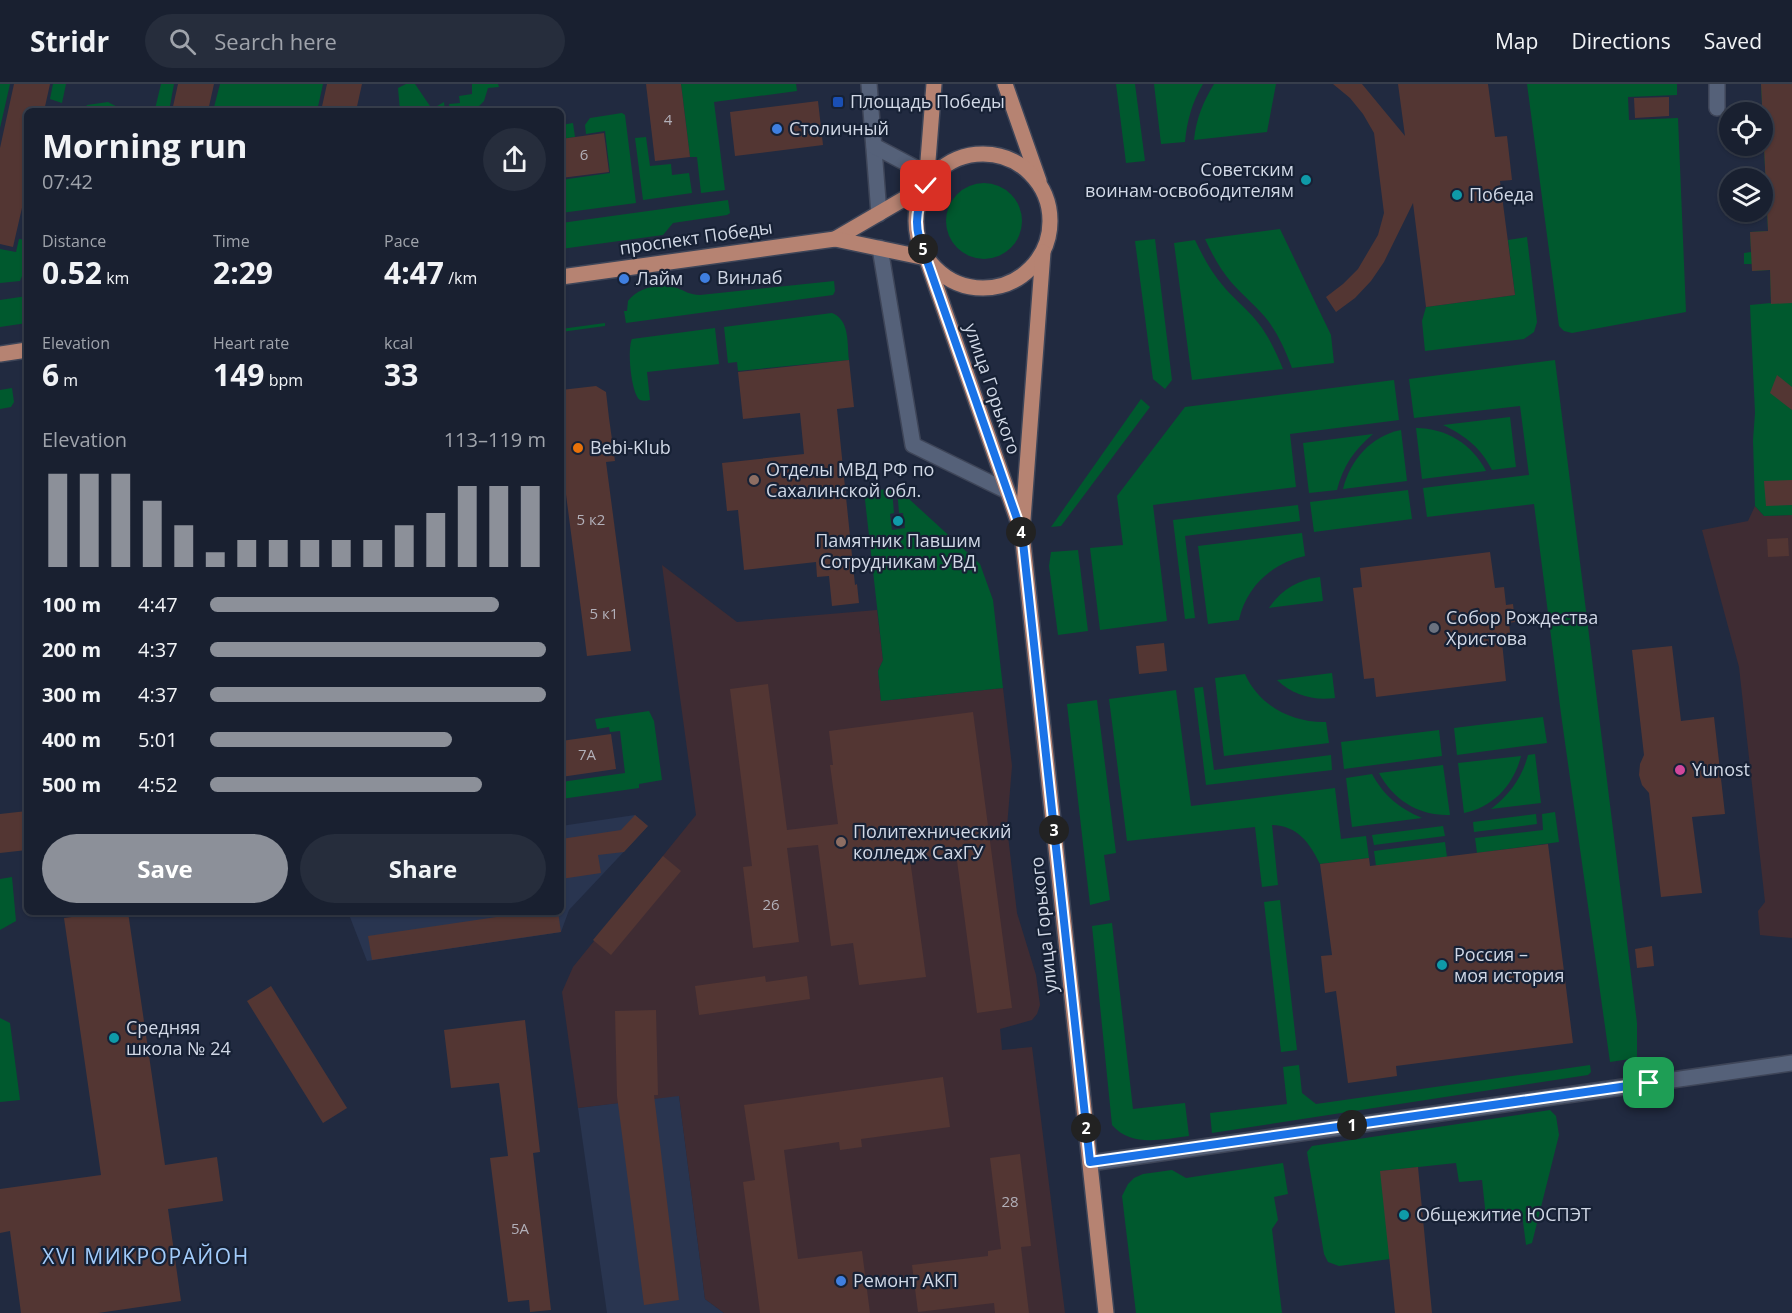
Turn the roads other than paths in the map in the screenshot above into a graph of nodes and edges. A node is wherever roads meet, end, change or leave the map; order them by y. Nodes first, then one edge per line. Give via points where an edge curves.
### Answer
1 (868, 84) edge
2 (934, 84) edge
3 (1005, 84) edge
4 (1717, 84) edge
5 (1717, 108) dead end
6 (874, 146) junction
7 (926, 180) junction
8 (1042, 189) junction
9 (879, 214) junction
10 (835, 238) junction
11 (880, 248) junction
12 (1043, 252) junction
13 (926, 258) junction
14 (564, 276) edge
15 (24, 350) edge
16 (0, 354) edge
17 (1007, 491) junction
18 (1022, 533) junction
19 (1792, 1063) edge
20 (1090, 1162) junction
21 (1106, 1313) edge

1 - 6 street
2 - 7 main road
3 - 8 main road
4 - 5 street
6 - 7 street
6 - 9 street
7 - 8 main road via 962,158 985,155 1008,159 1028,171
7 - 9 main road, проспект Победы
7 - 13 main road via 916,222
8 - 12 main road via 1049,210
9 - 10 main road, проспект Победы
10 - 11 main road, проспект Победы
10 - 14 main road, проспект Победы
11 - 13 main road, проспект Победы
11 - 17 street via 913,445
12 - 13 main road via 1015,280 996,287 976,288 957,283
12 - 18 main road, улица Горького
13 - 17 main road, улица Горького
15 - 16 main road
17 - 18 main road, улица Горького
18 - 20 main road, улица Горького
19 - 20 street
20 - 21 main road, улица Горького

